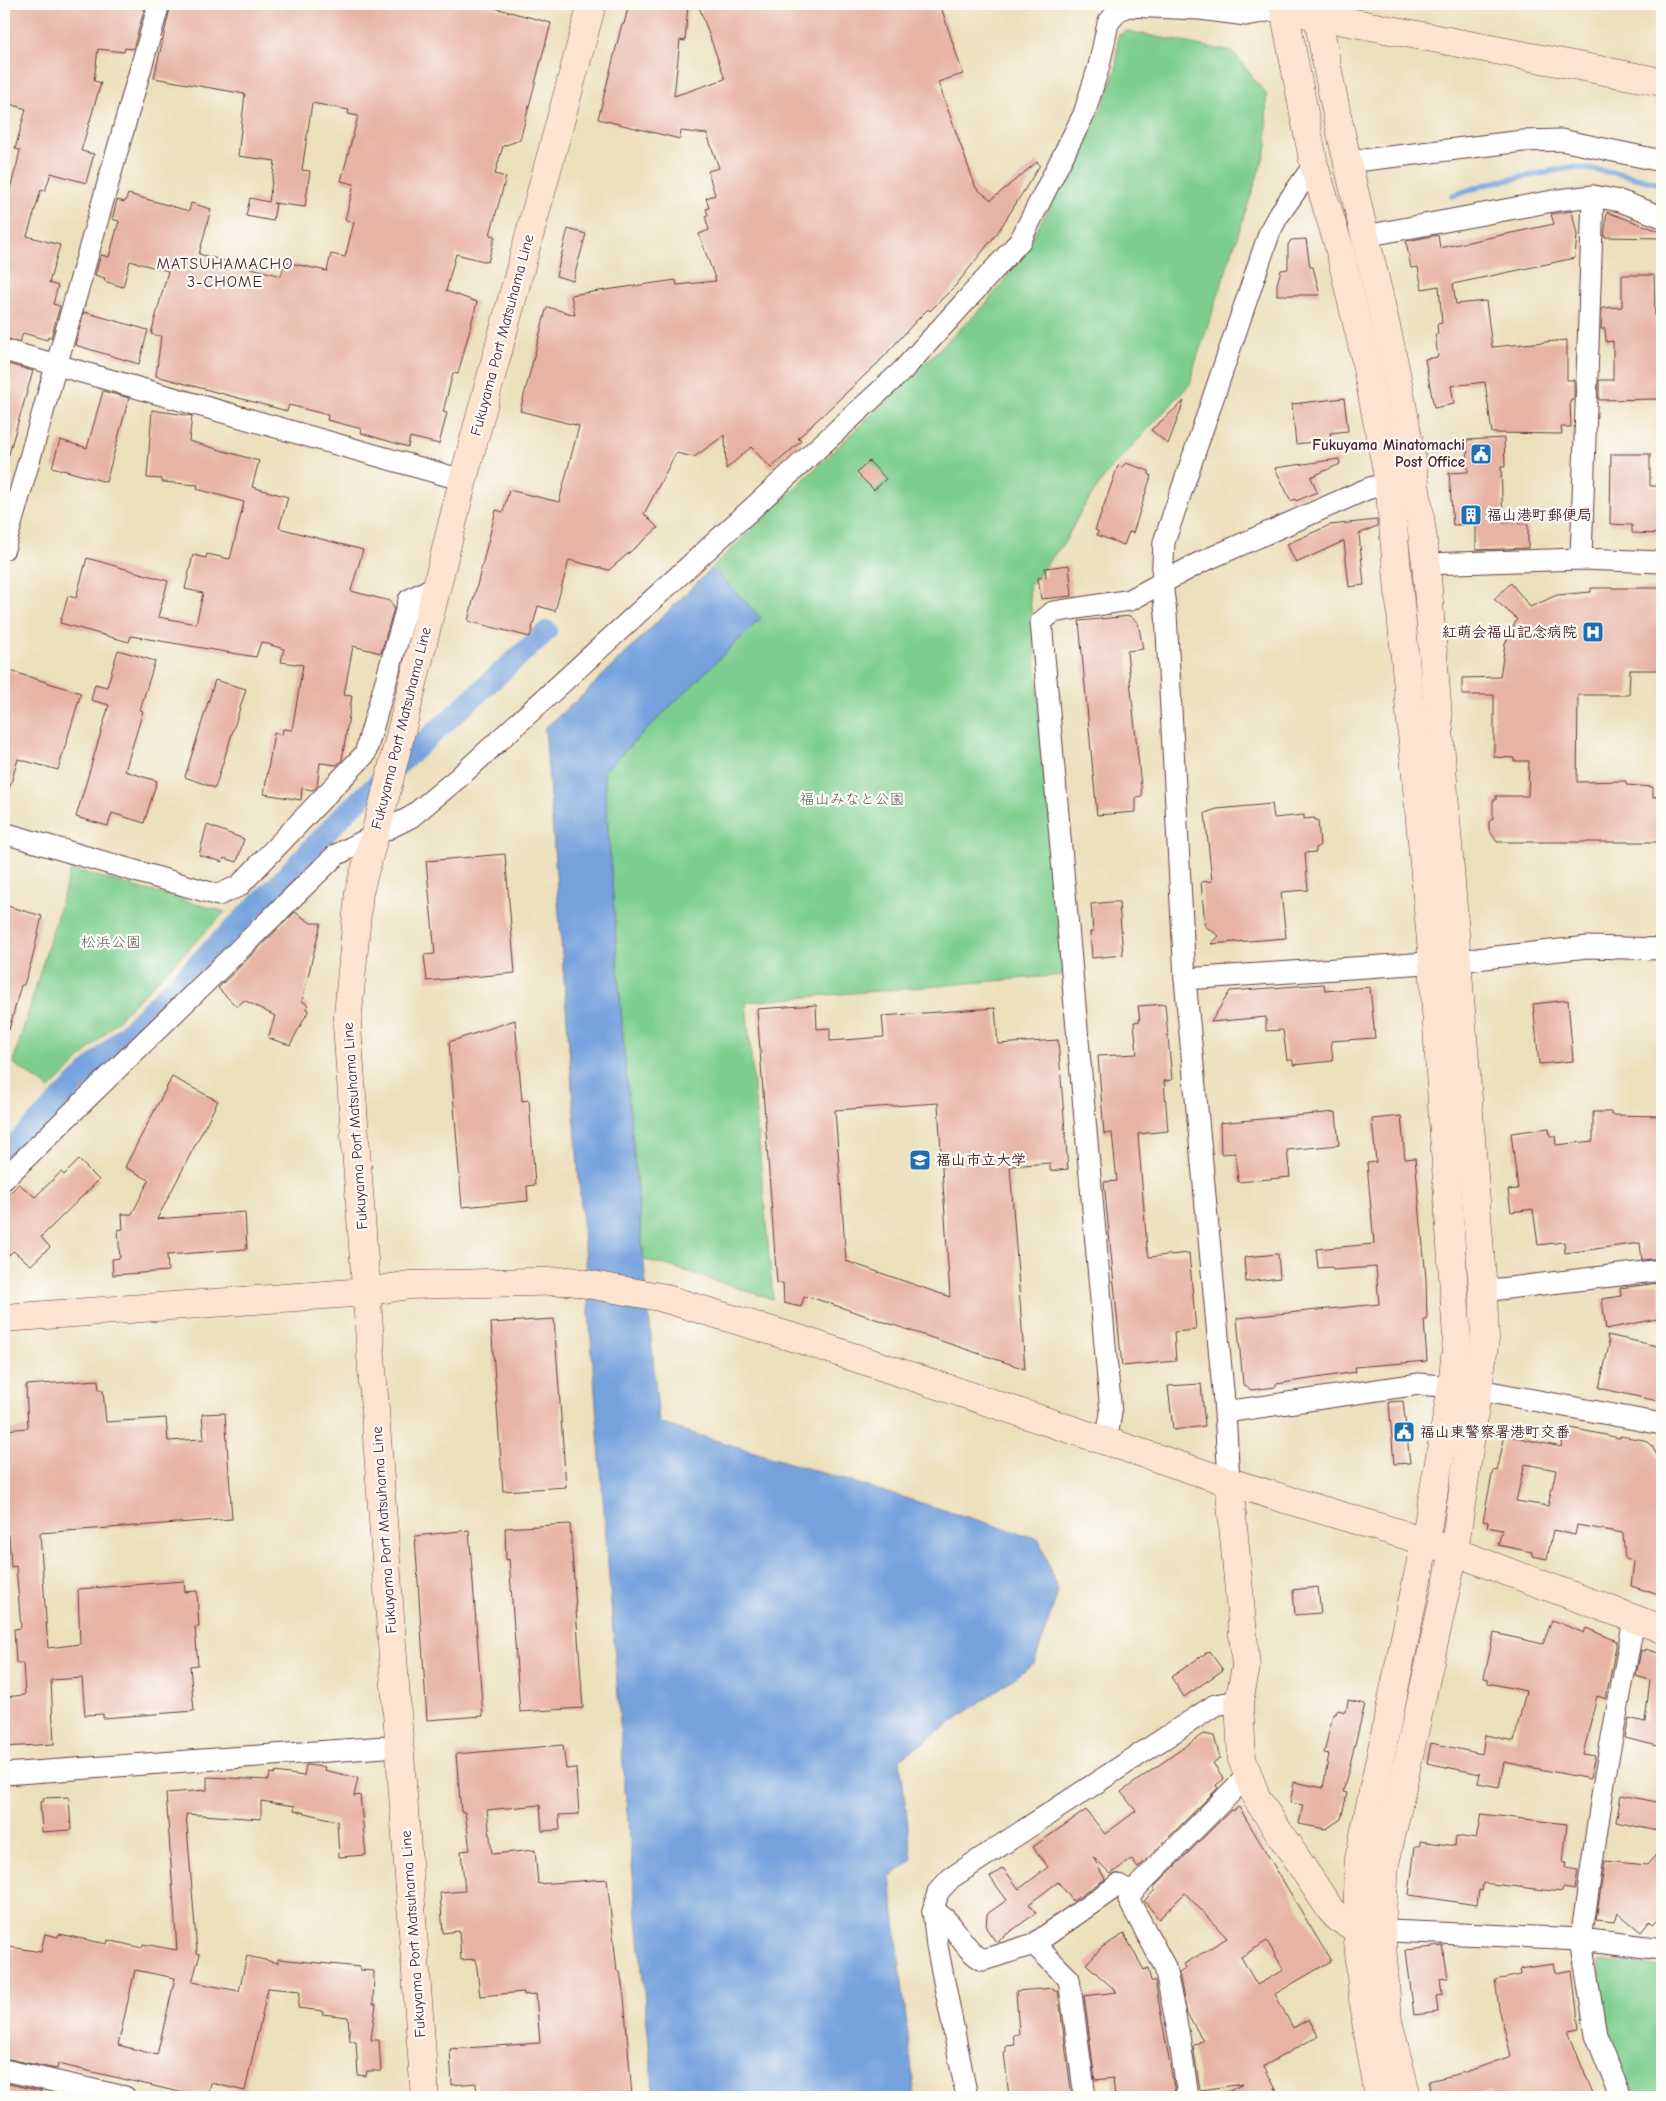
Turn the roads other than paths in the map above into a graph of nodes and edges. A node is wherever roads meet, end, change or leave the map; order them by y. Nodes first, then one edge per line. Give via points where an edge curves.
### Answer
1 (159, 4) edge
2 (592, 4) edge
3 (1278, 5) edge
4 (1317, 11) edge
5 (1108, 13) edge
6 (1662, 82) edge
7 (1662, 161) edge
8 (1347, 162) junction
9 (1314, 164) junction
10 (1593, 196) junction
11 (1662, 217) edge
12 (1365, 236) junction
13 (4, 350) edge
14 (58, 366) junction
15 (463, 480) junction
16 (1389, 482) junction
17 (4, 549) edge
18 (1581, 559) junction
19 (1662, 562) edge
20 (1426, 564) junction
21 (1162, 584) junction
22 (436, 586) junction
23 (4, 833) edge
24 (375, 837) junction
25 (1662, 949) edge
26 (1445, 962) junction
27 (1185, 980) junction
28 (4, 1179) edge
29 (1662, 1270) edge
30 (1483, 1291) junction
31 (366, 1292) junction
32 (4, 1318) edge
33 (1452, 1387) junction
34 (1479, 1390) junction
35 (1225, 1412) junction
36 (1662, 1424) edge
37 (1106, 1442) junction
38 (1229, 1482) junction
39 (1425, 1541) junction
40 (1454, 1552) junction
41 (1634, 1620) junction
42 (1662, 1629) edge
43 (1239, 1701) junction
44 (399, 1746) junction
45 (4, 1774) edge
46 (1247, 1776) junction
47 (1132, 1892) junction
48 (933, 1911) junction
49 (1369, 1930) junction
50 (1581, 1939) junction
51 (1034, 1944) junction
52 (1662, 1949) edge
53 (4, 2070) edge
54 (1375, 2095) edge
55 (124, 2097) edge
56 (425, 2097) edge
57 (966, 2097) edge
58 (1085, 2097) edge
59 (1188, 2097) edge
60 (1407, 2097) edge
61 (1621, 2097) edge

1 - 14 street
2 - 15 street, Fukuyama Port Matsuhama Line
3 - 4 street
3 - 5 street via 1246,15 1128,6
3 - 9 street
4 - 6 street
4 - 8 street
5 - 24 street via 1099,66 1084,114 1014,248 902,372 458,778 411,817
7 - 8 street via 1561,140 1523,141
8 - 12 street
9 - 16 street via 1340,247
9 - 21 street via 1270,231 1164,542
10 - 11 street via 1620,201
10 - 12 street
10 - 18 street
12 - 20 street via 1415,473
13 - 14 street
14 - 15 street
14 - 17 street
15 - 22 street, Fukuyama Port Matsuhama Line
16 - 21 street via 1199,563
16 - 26 street
18 - 19 street
18 - 20 street
20 - 26 street
21 - 27 street
21 - 37 street via 1130,600 1052,612 1041,622 1111,1413
22 - 23 street via 410,600 365,754 239,886 218,896
22 - 24 street, Fukuyama Port Matsuhama Line
24 - 28 street via 336,855
24 - 31 street, Fukuyama Port Matsuhama Line via 359,892 347,1026
25 - 26 street via 1588,947
26 - 27 street
26 - 30 street
26 - 33 street via 1457,1339
27 - 35 street
29 - 30 street
30 - 34 street via 1485,1339
31 - 32 street
31 - 37 street via 409,1285 570,1281 660,1297 802,1340
31 - 44 street, Fukuyama Port Matsuhama Line
33 - 35 street via 1419,1384
33 - 39 street
34 - 36 street
34 - 40 street
35 - 38 street
37 - 38 street
38 - 39 street
38 - 43 street via 1246,1667
39 - 40 street
39 - 49 street via 1359,1860
40 - 41 street
40 - 49 street
41 - 42 street
41 - 50 street via 1605,1775
43 - 46 street via 1242,1759
43 - 48 street via 1215,1704 952,1878 938,1892
44 - 45 street
44 - 56 street, Fukuyama Port Matsuhama Line
46 - 47 street
46 - 49 street via 1257,1799 1330,1909 1338,1918
47 - 51 street via 1118,1885
47 - 59 street via 1129,1900 1164,1967
48 - 51 street via 946,1917 971,1954 983,1960
48 - 57 street
49 - 50 street
49 - 54 street via 1364,2010
49 - 60 street
50 - 52 street
50 - 61 street via 1596,2035
51 - 58 street via 1069,1979
53 - 55 street

